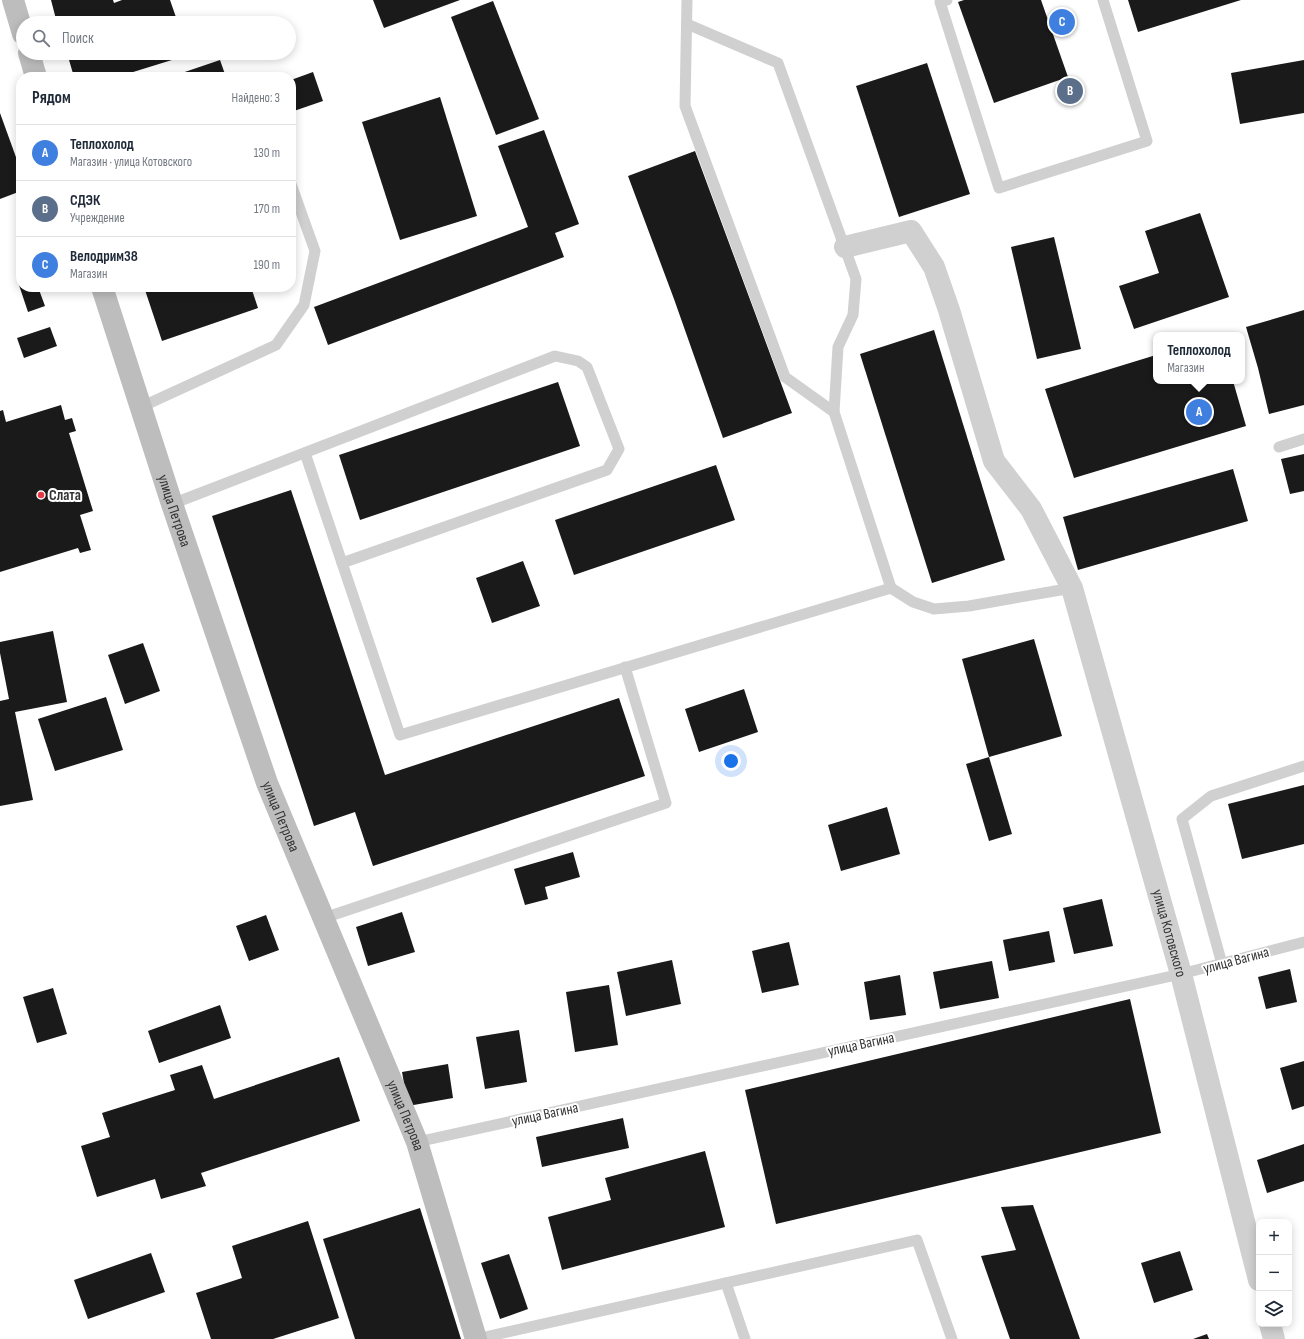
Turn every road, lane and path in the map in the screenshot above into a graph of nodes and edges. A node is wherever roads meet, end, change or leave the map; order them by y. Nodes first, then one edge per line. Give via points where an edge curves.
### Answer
1 (13, 0) edge
2 (687, 0) edge
3 (946, 0) edge
4 (1102, 0) edge
5 (18, 16) edge
6 (687, 24) junction
7 (31, 60) edge
8 (35, 72) edge
9 (296, 198) edge
10 (845, 247) junction
11 (104, 292) edge
12 (141, 407) junction
13 (834, 412) junction
14 (1304, 439) edge
15 (1279, 447) dead end
16 (305, 453) junction
17 (172, 504) junction
18 (342, 563) junction
19 (891, 588) junction
20 (1072, 588) junction
21 (625, 667) junction
22 (1304, 766) edge
23 (324, 918) junction
24 (1304, 942) edge
25 (1222, 964) junction
26 (1181, 974) junction
27 (417, 1142) junction
28 (1256, 1268) edge
29 (726, 1283) junction
30 (1271, 1327) edge
31 (476, 1339) edge
32 (745, 1339) edge
33 (952, 1339) edge
34 (1274, 1339) edge

1 - 5 street
2 - 6 lane
3 - 4 lane via 940,2 999,188 1148,141
6 - 10 lane via 778,64
6 - 13 lane via 685,106 785,377
7 - 8 street
9 - 12 lane via 315,251 304,305 276,345
10 - 13 lane via 856,279 853,314 838,347
10 - 20 street, улица Котовского via 911,231 934,267 994,461 1031,509
11 - 12 street, улица Петрова
12 - 17 street, улица Петрова
13 - 19 lane
14 - 15 lane
16 - 17 lane
16 - 18 lane
16 - 18 lane via 555,356 578,361 587,367 619,449 607,470
17 - 23 street, улица Петрова via 267,783
18 - 21 lane via 400,735
19 - 20 lane via 913,602 934,609 969,606
19 - 21 lane
20 - 26 street, улица Котовского
21 - 23 lane via 666,803
22 - 25 lane via 1211,796 1182,819
23 - 27 street, улица Петрова
24 - 25 lane, улица Вагина
25 - 26 lane, улица Вагина
26 - 27 lane, улица Вагина
26 - 28 street, улица Котовского
27 - 31 street, улица Петрова
29 - 31 lane
29 - 32 lane
29 - 33 lane via 918,1240
30 - 34 street

